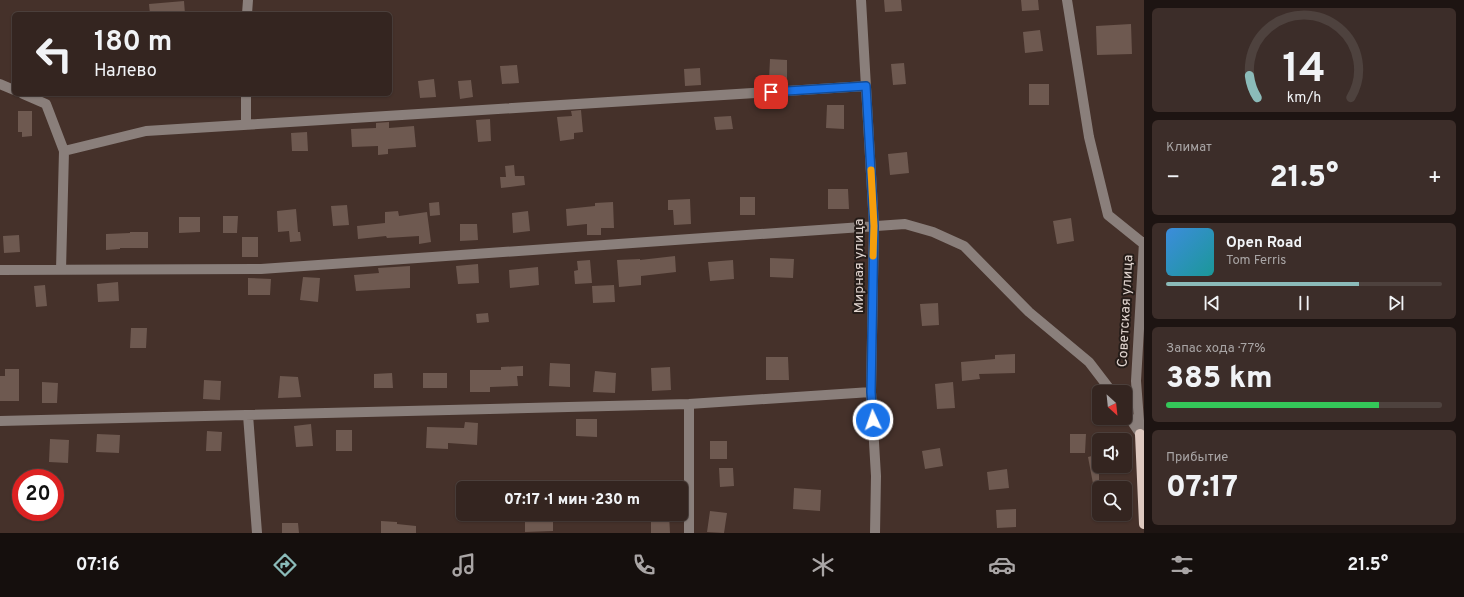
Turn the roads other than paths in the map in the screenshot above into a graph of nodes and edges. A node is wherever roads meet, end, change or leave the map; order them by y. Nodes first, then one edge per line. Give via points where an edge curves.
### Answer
1 (248, 0) edge
2 (861, 0) edge
3 (1067, 0) edge
4 (247, 12) edge
5 (0, 84) edge
6 (866, 86) junction
7 (12, 89) edge
8 (28, 96) edge
9 (246, 96) edge
10 (246, 125) junction
11 (64, 151) junction
12 (874, 226) junction
13 (1144, 243) edge
14 (0, 270) edge
15 (61, 270) junction
16 (1107, 385) edge
17 (871, 392) junction
18 (688, 404) junction
19 (248, 415) junction
20 (0, 422) edge
21 (1132, 422) edge
22 (1140, 434) junction
23 (1144, 522) edge
24 (257, 533) edge
25 (689, 533) edge
26 (875, 533) edge

1 - 4 street
2 - 6 street, Мирная улица
3 - 13 street via 1089,137 1108,215
5 - 7 street
6 - 10 street
6 - 12 street, Мирная улица
8 - 11 street via 46,104
9 - 10 street
10 - 11 street via 146,131
11 - 15 street
12 - 15 street via 261,269
12 - 16 street via 905,224 933,232 964,246 1029,312 1089,362
12 - 17 street, Мирная улица
13 - 22 street, Советская улица via 1136,381
14 - 15 street
17 - 18 street
17 - 26 street, Мирная улица via 876,476
18 - 19 street
18 - 25 street
19 - 20 street
19 - 24 street
21 - 22 street
22 - 23 main road, Советская улица

